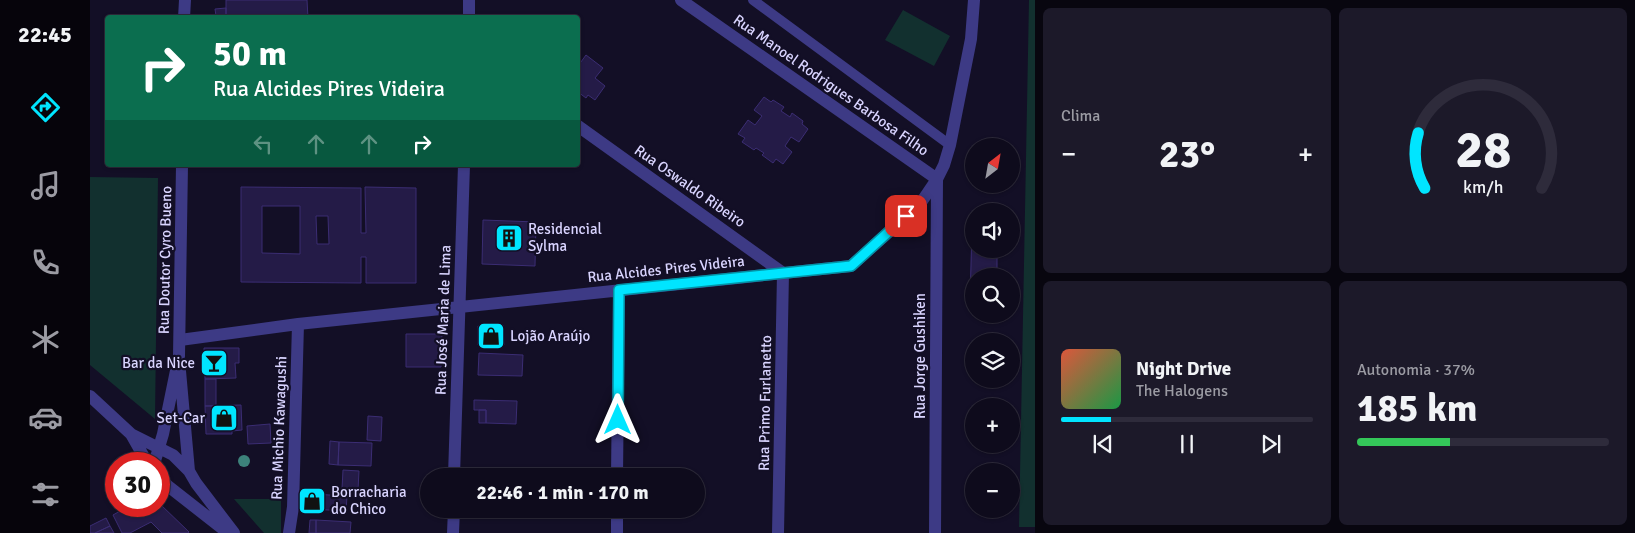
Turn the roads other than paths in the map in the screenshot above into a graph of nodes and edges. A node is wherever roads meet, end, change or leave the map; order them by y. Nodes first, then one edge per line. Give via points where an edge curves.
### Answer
1 (184, 0) edge
2 (469, 0) edge
3 (682, 0) edge
4 (753, 0) edge
5 (974, 0) edge
6 (184, 15) edge
7 (469, 15) edge
8 (580, 127) edge
9 (950, 144) junction
10 (182, 167) edge
11 (464, 167) edge
12 (936, 179) junction
13 (783, 273) junction
14 (619, 290) junction
15 (459, 307) junction
16 (298, 324) junction
17 (180, 340) junction
18 (179, 356) junction
19 (90, 396) edge
20 (131, 434) junction
21 (159, 448) junction
22 (141, 452) edge
23 (158, 452) edge
24 (454, 468) edge
25 (618, 468) edge
26 (189, 471) junction
27 (170, 481) edge
28 (170, 487) edge
29 (454, 518) edge
30 (617, 518) edge
31 (228, 533) edge
32 (234, 533) edge
33 (289, 533) edge
34 (453, 533) edge
35 (617, 533) edge
36 (778, 533) edge
37 (935, 533) edge

1 - 6 street
2 - 7 street
3 - 12 street, Rua Manoel Rodrigues Barbosa Filho
4 - 9 lane
5 - 9 street, Rua Alcides Pires Videira
8 - 13 street, Rua Oswaldo Ribeiro
9 - 12 street, Rua Alcides Pires Videira
10 - 17 street, Rua Doutor Cyro Bueno
11 - 15 street, Rua José Maria de Lima
12 - 13 street, Rua Alcides Pires Videira via 920,204 851,266
12 - 37 street, Rua Jorge Gushiken
13 - 14 street, Rua Alcides Pires Videira
13 - 36 street, Rua Primo Furlanetto
14 - 15 street, Rua Alcides Pires Videira
14 - 25 street
15 - 16 street, Rua Alcides Pires Videira
15 - 24 street, Rua José Maria de Lima
16 - 17 street, Rua Alcides Pires Videira
16 - 33 street, Rua Michio Kawagushi via 293,507
17 - 18 street, Rua Doutor Cyro Bueno
18 - 21 street, Rua Doutor Cyro Bueno
18 - 26 street, Rua Doutor Cyro Bueno
19 - 20 street
20 - 21 street
20 - 22 street
21 - 23 street, Rua Doutor Cyro Bueno
21 - 26 street via 173,455
26 - 27 street via 180,481
26 - 32 street
28 - 31 street
29 - 34 street
30 - 35 street

